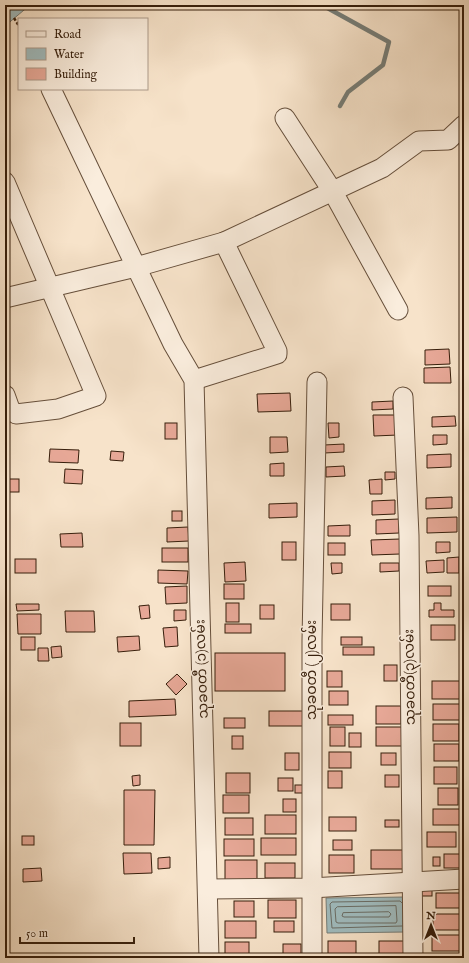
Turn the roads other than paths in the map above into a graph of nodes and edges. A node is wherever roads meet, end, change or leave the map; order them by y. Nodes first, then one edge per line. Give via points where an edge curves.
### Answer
1 (51, 90) edge
2 (285, 118) dead end
3 (464, 125) edge
4 (5, 182) edge
5 (333, 192) junction
6 (224, 242) junction
7 (136, 267) junction
8 (50, 287) junction
9 (5, 298) edge
10 (398, 310) dead end
11 (194, 380) junction
12 (317, 382) dead end
13 (5, 395) edge
14 (402, 397) dead end
15 (464, 879) edge
16 (413, 882) junction
17 (208, 888) junction
18 (311, 888) junction
19 (209, 958) edge
20 (312, 958) edge
21 (413, 958) edge

1 - 7 street
2 - 5 street
3 - 5 street via 448,140 419,141 382,168
4 - 8 street
5 - 6 street
5 - 10 street
6 - 7 street
6 - 11 street via 277,351 276,354
7 - 8 street
7 - 11 street via 173,344
8 - 9 street
8 - 13 street via 96,396 58,408 16,414 10,408
11 - 17 street, သုခဝတီ (၁)လမ်း
12 - 18 street, သုခဝတီ (၂)လမ်း
14 - 16 street, သုခဝတီ(၃)လမ်း via 409,536
15 - 16 street
16 - 18 street
16 - 21 street, သုခဝတီ(၃)လမ်း
17 - 18 street
17 - 19 street, သုခဝတီ (၁)လမ်း
18 - 20 street, သုခဝတီ (၂)လမ်း

